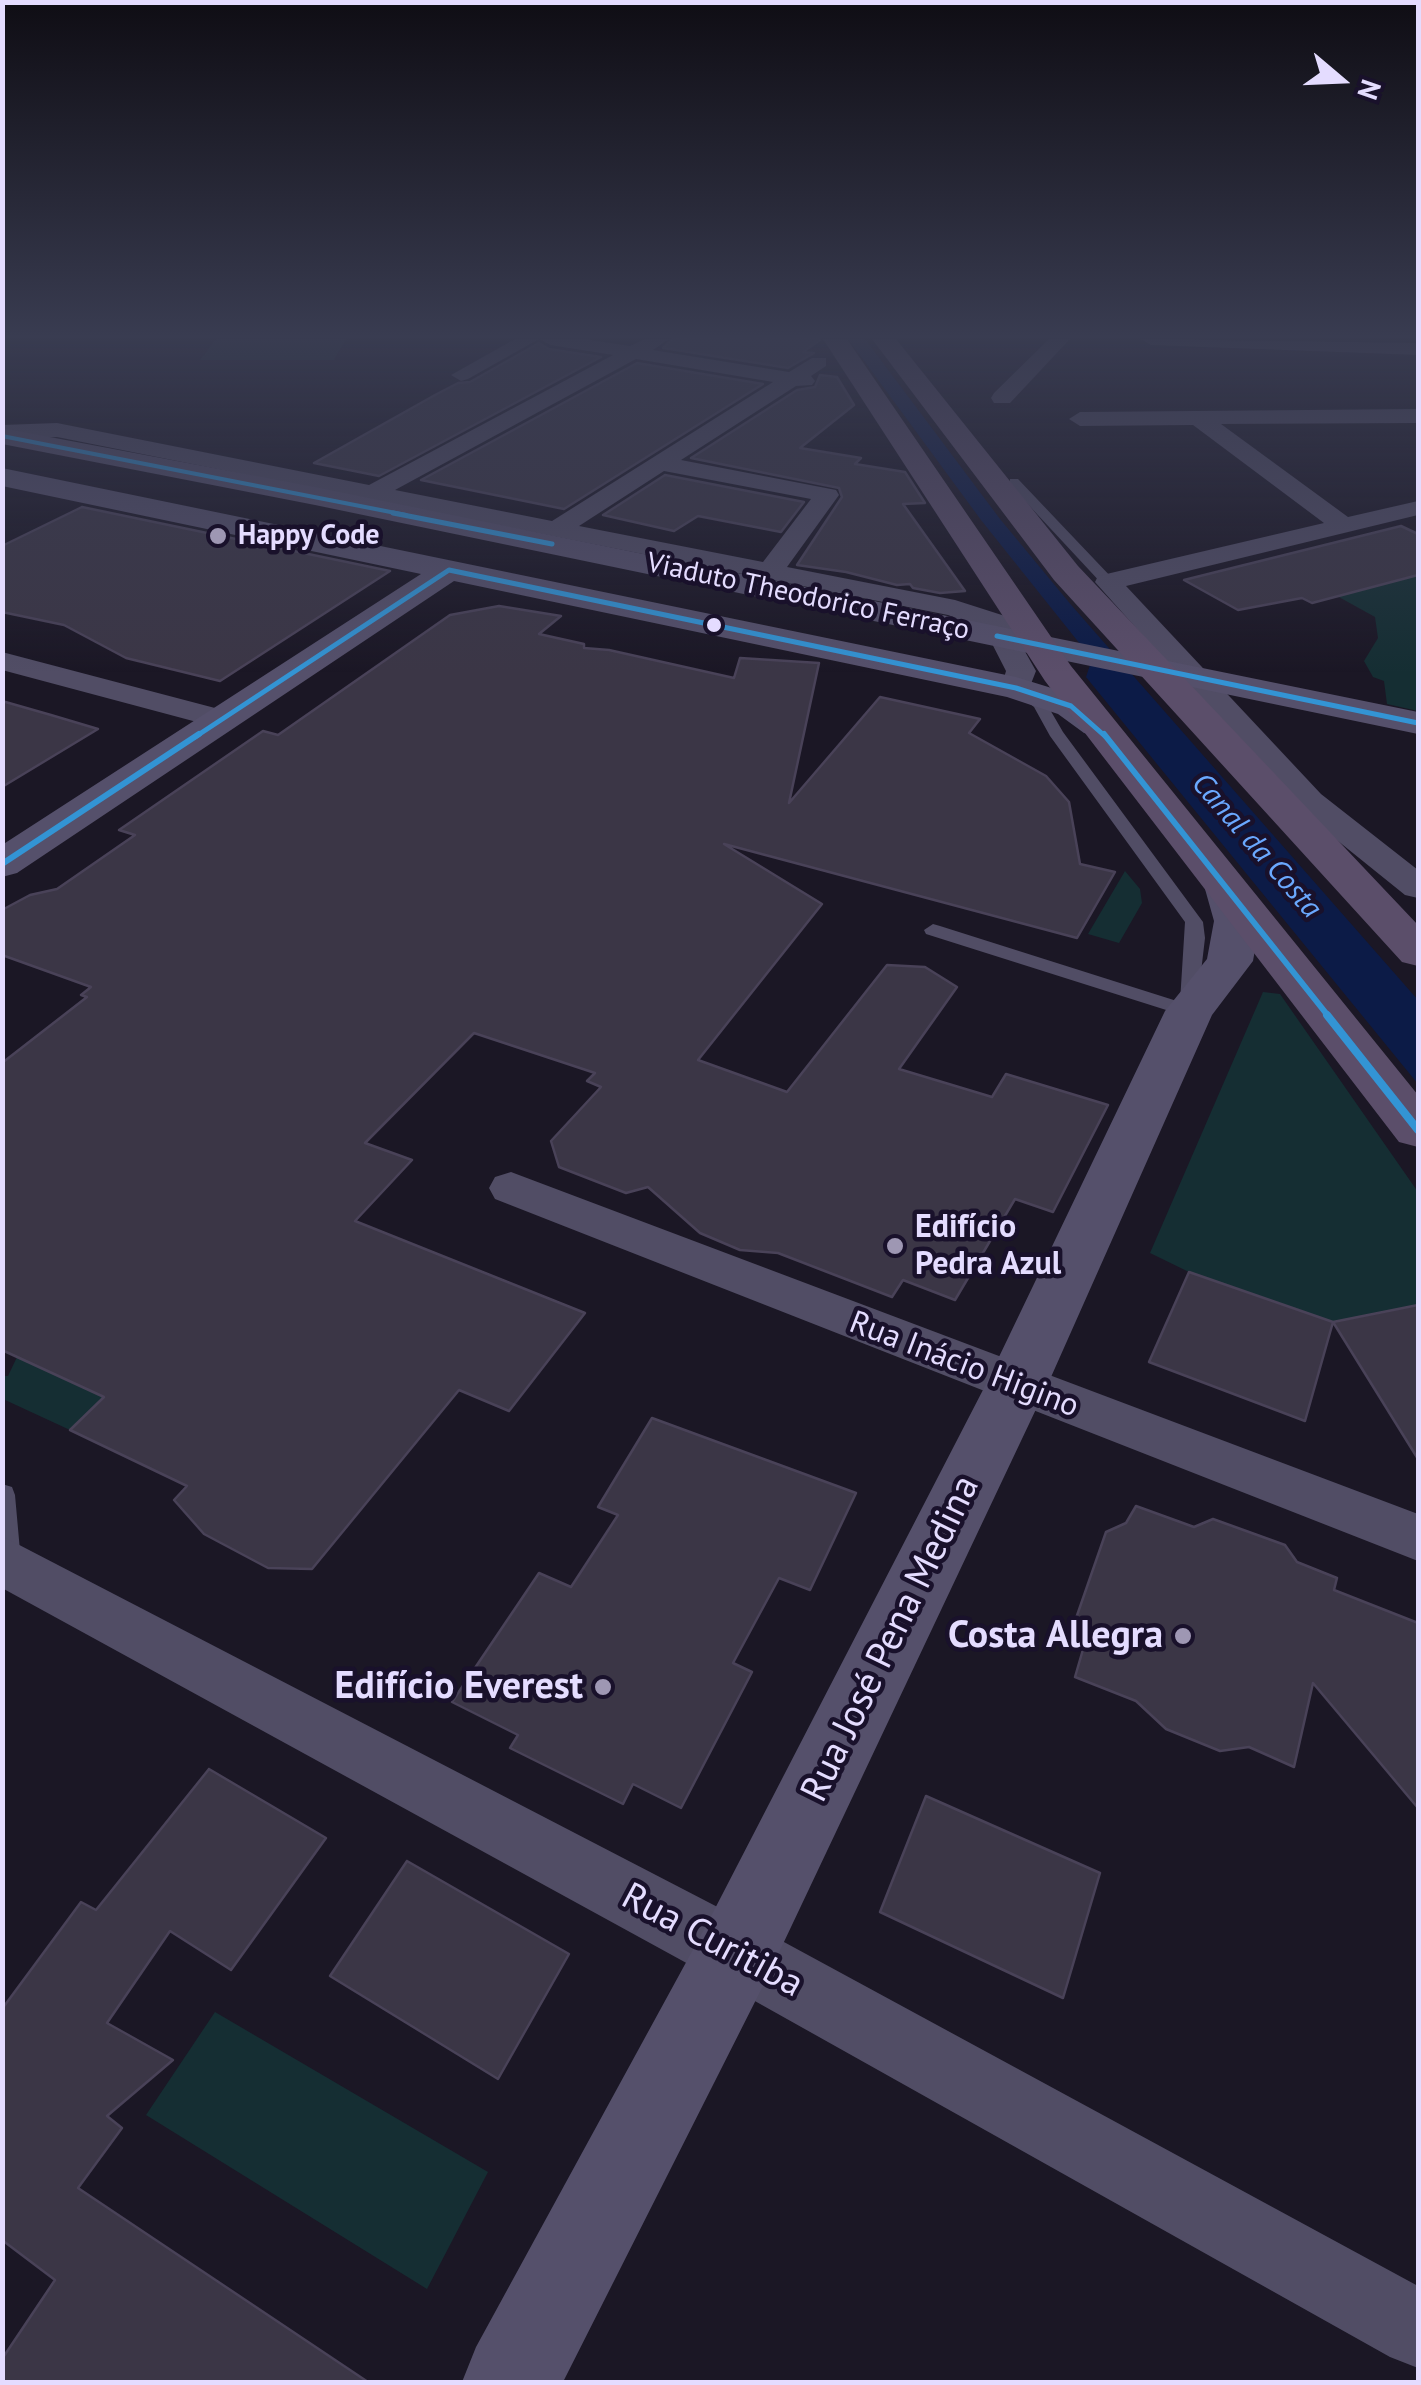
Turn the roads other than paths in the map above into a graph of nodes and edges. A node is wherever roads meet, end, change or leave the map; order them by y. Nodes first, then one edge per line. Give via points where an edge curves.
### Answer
1 (88, 450) edge
2 (159, 450) edge
3 (451, 450) edge
4 (678, 450) edge
5 (891, 450) edge
6 (971, 450) edge
7 (1242, 450) edge
8 (660, 462) junction
9 (2, 478) edge
10 (1014, 482) dead end
11 (371, 493) junction
12 (1418, 508) edge
13 (1344, 526) junction
14 (555, 530) junction
15 (449, 570) junction
16 (769, 572) junction
17 (1108, 582) junction
18 (2, 661) edge
19 (1016, 688) junction
20 (223, 720) junction
21 (1418, 723) edge
22 (1097, 725) junction
23 (2, 864) edge
24 (1418, 887) edge
25 (1227, 888) junction
26 (933, 930) dead end
27 (1418, 952) edge
28 (1189, 1011) junction
29 (1418, 1130) edge
30 (511, 1188) dead end
31 (1016, 1386) junction
32 (2, 1494) edge
33 (1418, 1538) edge
34 (5, 1561) edge
35 (736, 1952) junction
36 (1418, 2329) edge
37 (510, 2382) edge

1 - 21 street, Viaduto Theodorico Ferraço
2 - 11 street
3 - 11 street
4 - 8 street
5 - 22 main road
6 - 27 main road via 1066,573
7 - 13 street
8 - 14 street
8 - 16 street via 826,495
9 - 15 street
10 - 17 lane
11 - 14 street
12 - 13 street
13 - 17 street
14 - 16 street
15 - 19 street
15 - 20 street
16 - 19 street via 955,608 995,622 1021,671
17 - 24 street via 1308,801
18 - 20 street
19 - 22 street via 1071,706
19 - 28 lane via 1040,704 1194,922
20 - 23 street
22 - 25 main road
25 - 28 street, Rua José Pena Medina via 1237,921 1230,962
25 - 29 main road
26 - 28 lane
28 - 31 street, Rua José Pena Medina
30 - 31 street, Rua Inácio Higino
31 - 33 street, Rua Inácio Higino
31 - 35 street, Rua José Pena Medina
32 - 34 lane
34 - 35 street, Rua Curitiba
35 - 36 street, Rua Curitiba
35 - 37 street, Rua José Pena Medina

